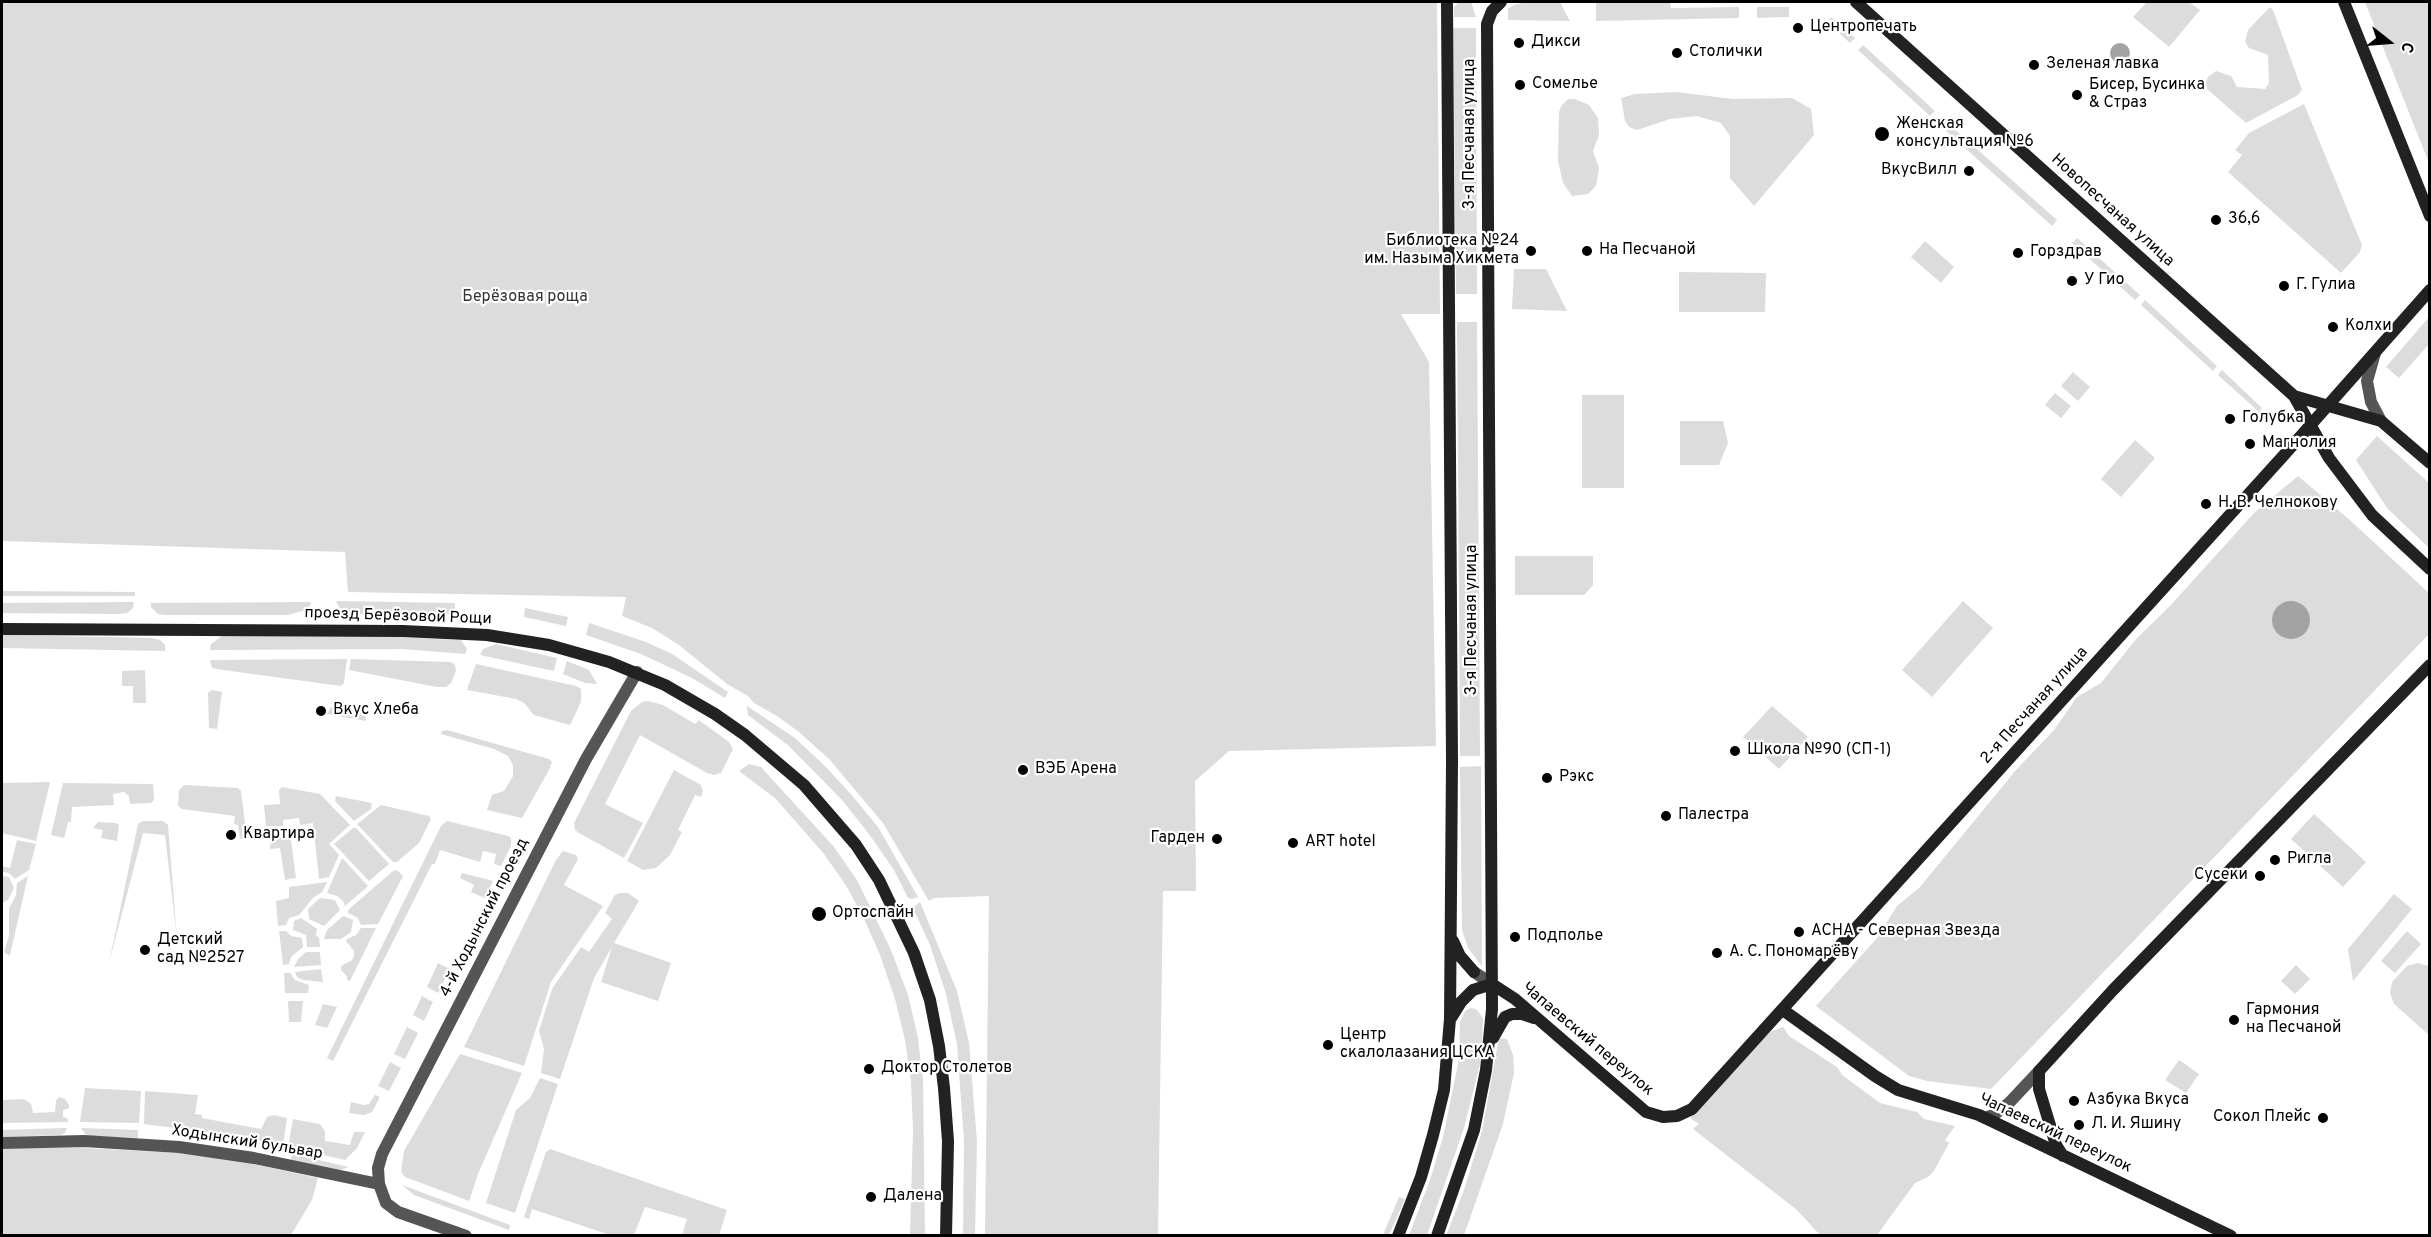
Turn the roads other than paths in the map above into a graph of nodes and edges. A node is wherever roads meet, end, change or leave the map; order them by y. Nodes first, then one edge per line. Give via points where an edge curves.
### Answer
1 (1447, 2) edge
2 (1501, 2) edge
3 (1856, 2) edge
4 (2344, 2) edge
5 (2430, 216) edge
6 (2430, 290) edge
7 (2375, 354) junction
8 (2294, 396) junction
9 (2326, 407) junction
10 (2381, 421) junction
11 (2311, 424) junction
12 (2430, 463) edge
13 (2430, 569) edge
14 (2, 629) edge
15 (2430, 665) edge
16 (637, 672) junction
17 (1452, 937) junction
18 (1492, 984) junction
19 (1783, 1010) junction
20 (1450, 1018) junction
21 (1538, 1020) junction
22 (1488, 1047) junction
23 (2039, 1071) junction
24 (1985, 1118) junction
25 (2, 1143) edge
26 (2062, 1156) junction
27 (379, 1184) junction
28 (466, 1236) edge
29 (946, 1236) edge
30 (1398, 1236) edge
31 (1437, 1236) edge
32 (2230, 1236) edge

1 - 17 street, 3-я Песчаная улица
2 - 18 street, 3-я Песчаная улица via 1487,24
3 - 8 street, Новопесчаная улица
4 - 5 street
6 - 7 street, 2-я Песчаная улица
7 - 9 street, 2-я Песчаная улица
7 - 10 street via 2367,381 2371,402
8 - 9 street, Новопесчаная улица
8 - 11 street, Новопесчаная улица
9 - 10 street, Новопесчаная улица
9 - 11 street, 2-я Песчаная улица
10 - 12 street
11 - 13 street, Новопесчаная улица via 2330,458 2372,515
11 - 19 street, 2-я Песчаная улица
14 - 16 street, проезд Берёзовой Рощи via 487,634 549,645
15 - 23 street
16 - 27 street, 4-й Ходынский проезд via 586,759 391,1136 378,1168
16 - 29 street, проезд Берёзовой Рощи via 715,714 778,761 856,844 879,880 914,953 930,999 939,1046 948,1141
17 - 18 street, Чапаевский переулок via 1460,956
17 - 20 street, 3-я Песчаная улица
18 - 20 street via 1473,990
18 - 21 street, Чапаевский переулок
18 - 22 street, 3-я Песчаная улица
19 - 21 street, Чапаевский переулок via 1692,1109 1663,1117 1646,1112
19 - 24 street, Чапаевский переулок via 1898,1090
20 - 30 street, 3-я Песчаная улица via 1444,1090 1421,1177
21 - 22 street via 1522,1014 1505,1017
22 - 31 street, 3-я Песчаная улица via 1474,1130
23 - 24 street via 2009,1103
23 - 26 street via 2038,1089
24 - 26 street, Чапаевский переулок
25 - 27 street, Ходынский бульвар via 74,1141 179,1147
26 - 32 street, Чапаевский переулок
27 - 28 street via 386,1203 398,1212

